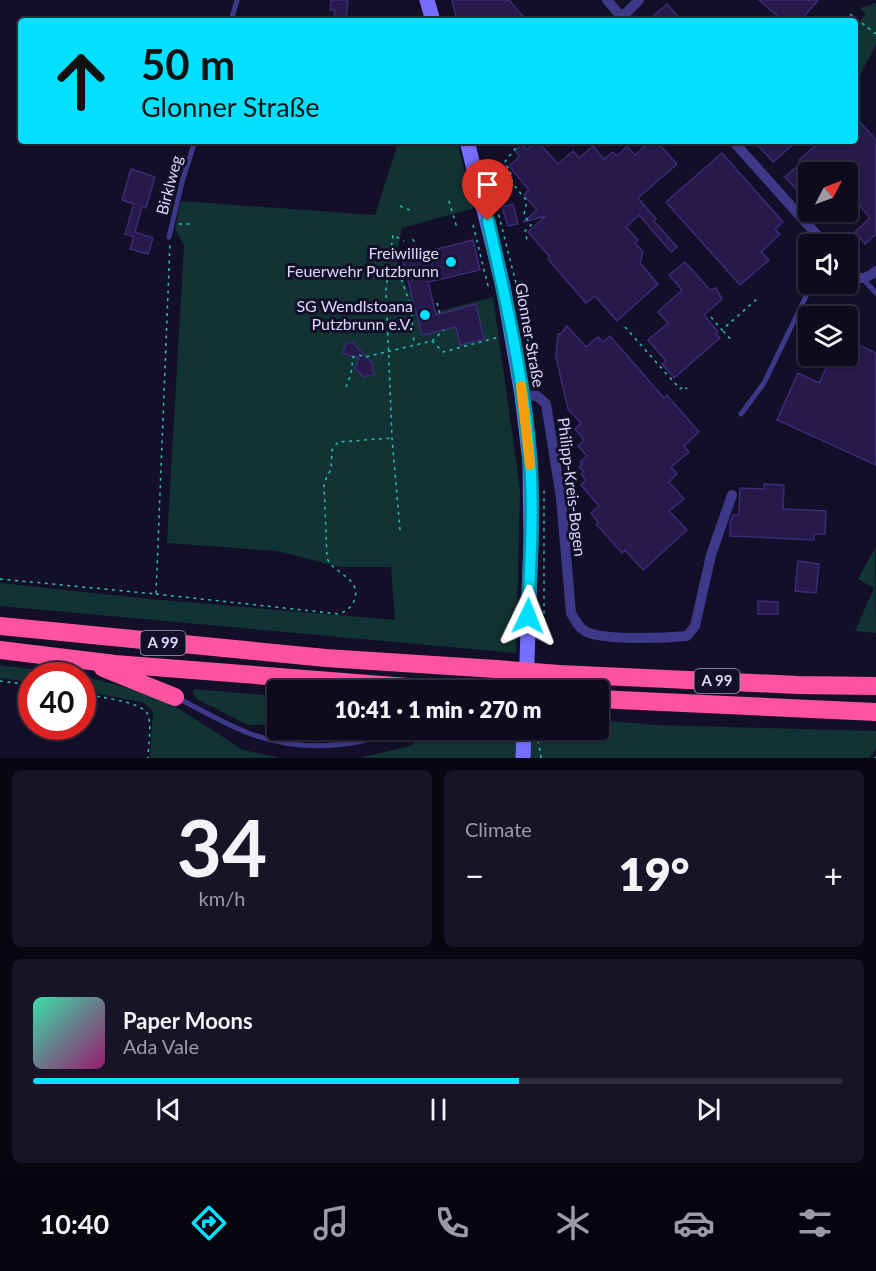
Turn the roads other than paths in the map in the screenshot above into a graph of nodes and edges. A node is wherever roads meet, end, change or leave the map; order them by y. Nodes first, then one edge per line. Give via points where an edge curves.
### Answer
1 (237, 0) edge
2 (427, 0) edge
3 (607, 0) edge
4 (639, 0) edge
5 (232, 18) edge
6 (433, 18) edge
7 (620, 18) edge
8 (624, 18) edge
9 (194, 144) edge
10 (468, 144) edge
11 (736, 144) edge
12 (816, 234) edge
13 (169, 237) dead end
14 (876, 271) edge
15 (858, 278) edge
16 (863, 279) junction
17 (876, 293) edge
18 (807, 294) edge
19 (522, 395) junction
20 (741, 414) dead end
21 (732, 495) dead end
22 (0, 626) edge
23 (0, 650) edge
24 (85, 660) junction
25 (300, 680) edge
26 (526, 680) edge
27 (876, 686) edge
28 (175, 697) joint
29 (609, 700) edge
30 (876, 712) edge
31 (267, 739) edge
32 (270, 740) edge
33 (362, 740) edge
34 (524, 740) edge
35 (523, 758) edge

1 - 5 lane
2 - 6 street
3 - 7 street
4 - 8 street
9 - 13 lane, Birklweg
10 - 19 street, Glonner Straße via 503,286
11 - 12 street
14 - 16 street
15 - 16 street
16 - 17 lane
18 - 20 lane via 764,383
19 - 21 street, Philipp-Kreis-Bogen via 537,396 546,404 561,498 571,613 585,632 598,636 687,636 695,626 711,555
19 - 26 street, Glonner Straße via 530,461
22 - 27 highway, A 99, bridge via 326,658 559,674
23 - 24 highway, A 99
24 - 25 highway, A 99
24 - 28 highway
28 - 31 lane
29 - 30 highway, A 99
32 - 33 lane via 318,746
34 - 35 street

